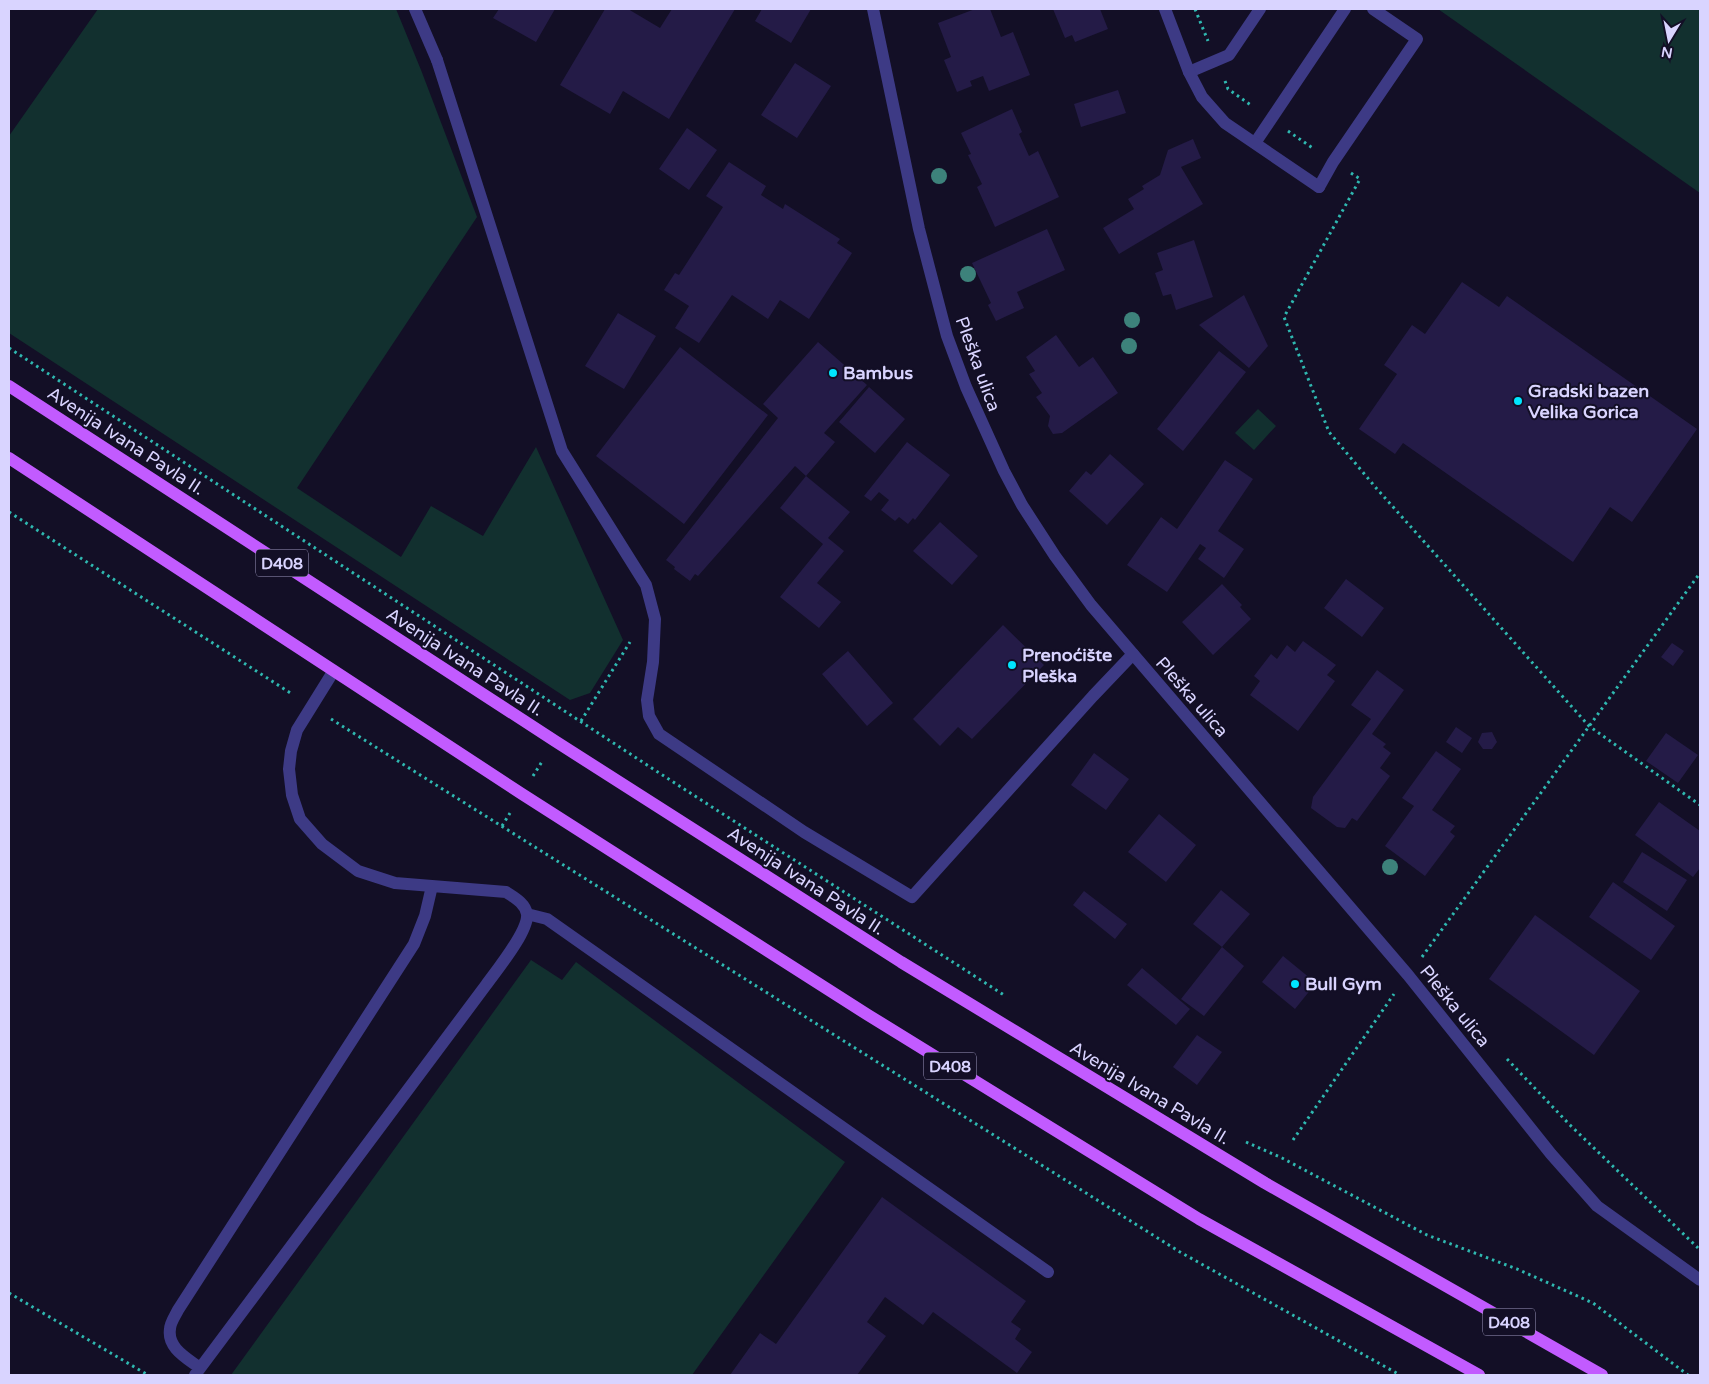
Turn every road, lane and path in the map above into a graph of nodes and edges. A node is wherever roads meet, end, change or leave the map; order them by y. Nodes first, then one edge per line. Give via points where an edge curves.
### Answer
1 (415, 9) edge
2 (873, 9) edge
3 (1165, 9) edge
4 (1195, 9) edge
5 (1260, 9) edge
6 (1345, 9) edge
7 (1373, 9) edge
8 (1200, 21) dead end
9 (1189, 72) junction
10 (1255, 143) junction
11 (1360, 179) dead end
12 (9, 386) edge
13 (9, 458) edge
14 (9, 512) edge
15 (1700, 572) edge
16 (633, 637) dead end
17 (1133, 654) junction
18 (333, 672) junction
19 (312, 706) junction
20 (581, 721) dead end
21 (1589, 726) junction
22 (544, 758) dead end
23 (531, 779) dead end
24 (1700, 805) edge
25 (511, 811) dead end
26 (502, 826) junction
27 (432, 886) junction
28 (526, 914) junction
29 (1416, 950) dead end
30 (1422, 957) junction
31 (1408, 975) junction
32 (1503, 1055) dead end
33 (1293, 1140) dead end
34 (1700, 1250) edge
35 (1048, 1272) dead end
36 (1700, 1280) edge
37 (9, 1293) edge
38 (198, 1372) edge
39 (148, 1375) edge
40 (1400, 1375) edge
41 (1479, 1375) edge
42 (1602, 1375) edge

1 - 17 street via 436,60 562,451 646,585 655,619 647,700 649,716 659,734 804,832 912,897
2 - 17 street, Pleška ulica via 919,230 947,336 966,387 986,435 1022,505 1091,605
3 - 9 street
4 - 8 path
5 - 9 street via 1229,55
6 - 10 street
7 - 10 street via 1417,39 1319,187
9 - 10 street via 1202,96 1225,123
11 - 21 path via 1284,317 1329,432
12 - 42 main road, Avenija Ivana Pavla II. / D408 via 900,962 1266,1183
13 - 18 main road, D408
14 - 19 path
15 - 21 path
16 - 20 path
17 - 31 street, Pleška ulica
18 - 19 street
18 - 41 main road, D408 via 868,1015 1199,1219
19 - 26 path
19 - 27 street via 297,730 289,769 292,795 300,819 322,844 358,871 395,883
21 - 24 path
21 - 30 path
22 - 23 path
25 - 26 path
26 - 40 path via 1180,1252
27 - 28 street via 506,892 520,901
27 - 38 street via 414,944 178,1310 170,1327 170,1341
28 - 35 street via 547,919
28 - 38 street via 526,924 516,944
29 - 30 path
30 - 31 path
31 - 33 path
31 - 36 street, Pleška ulica via 1551,1154 1597,1206
32 - 34 path via 1568,1124
37 - 39 path

